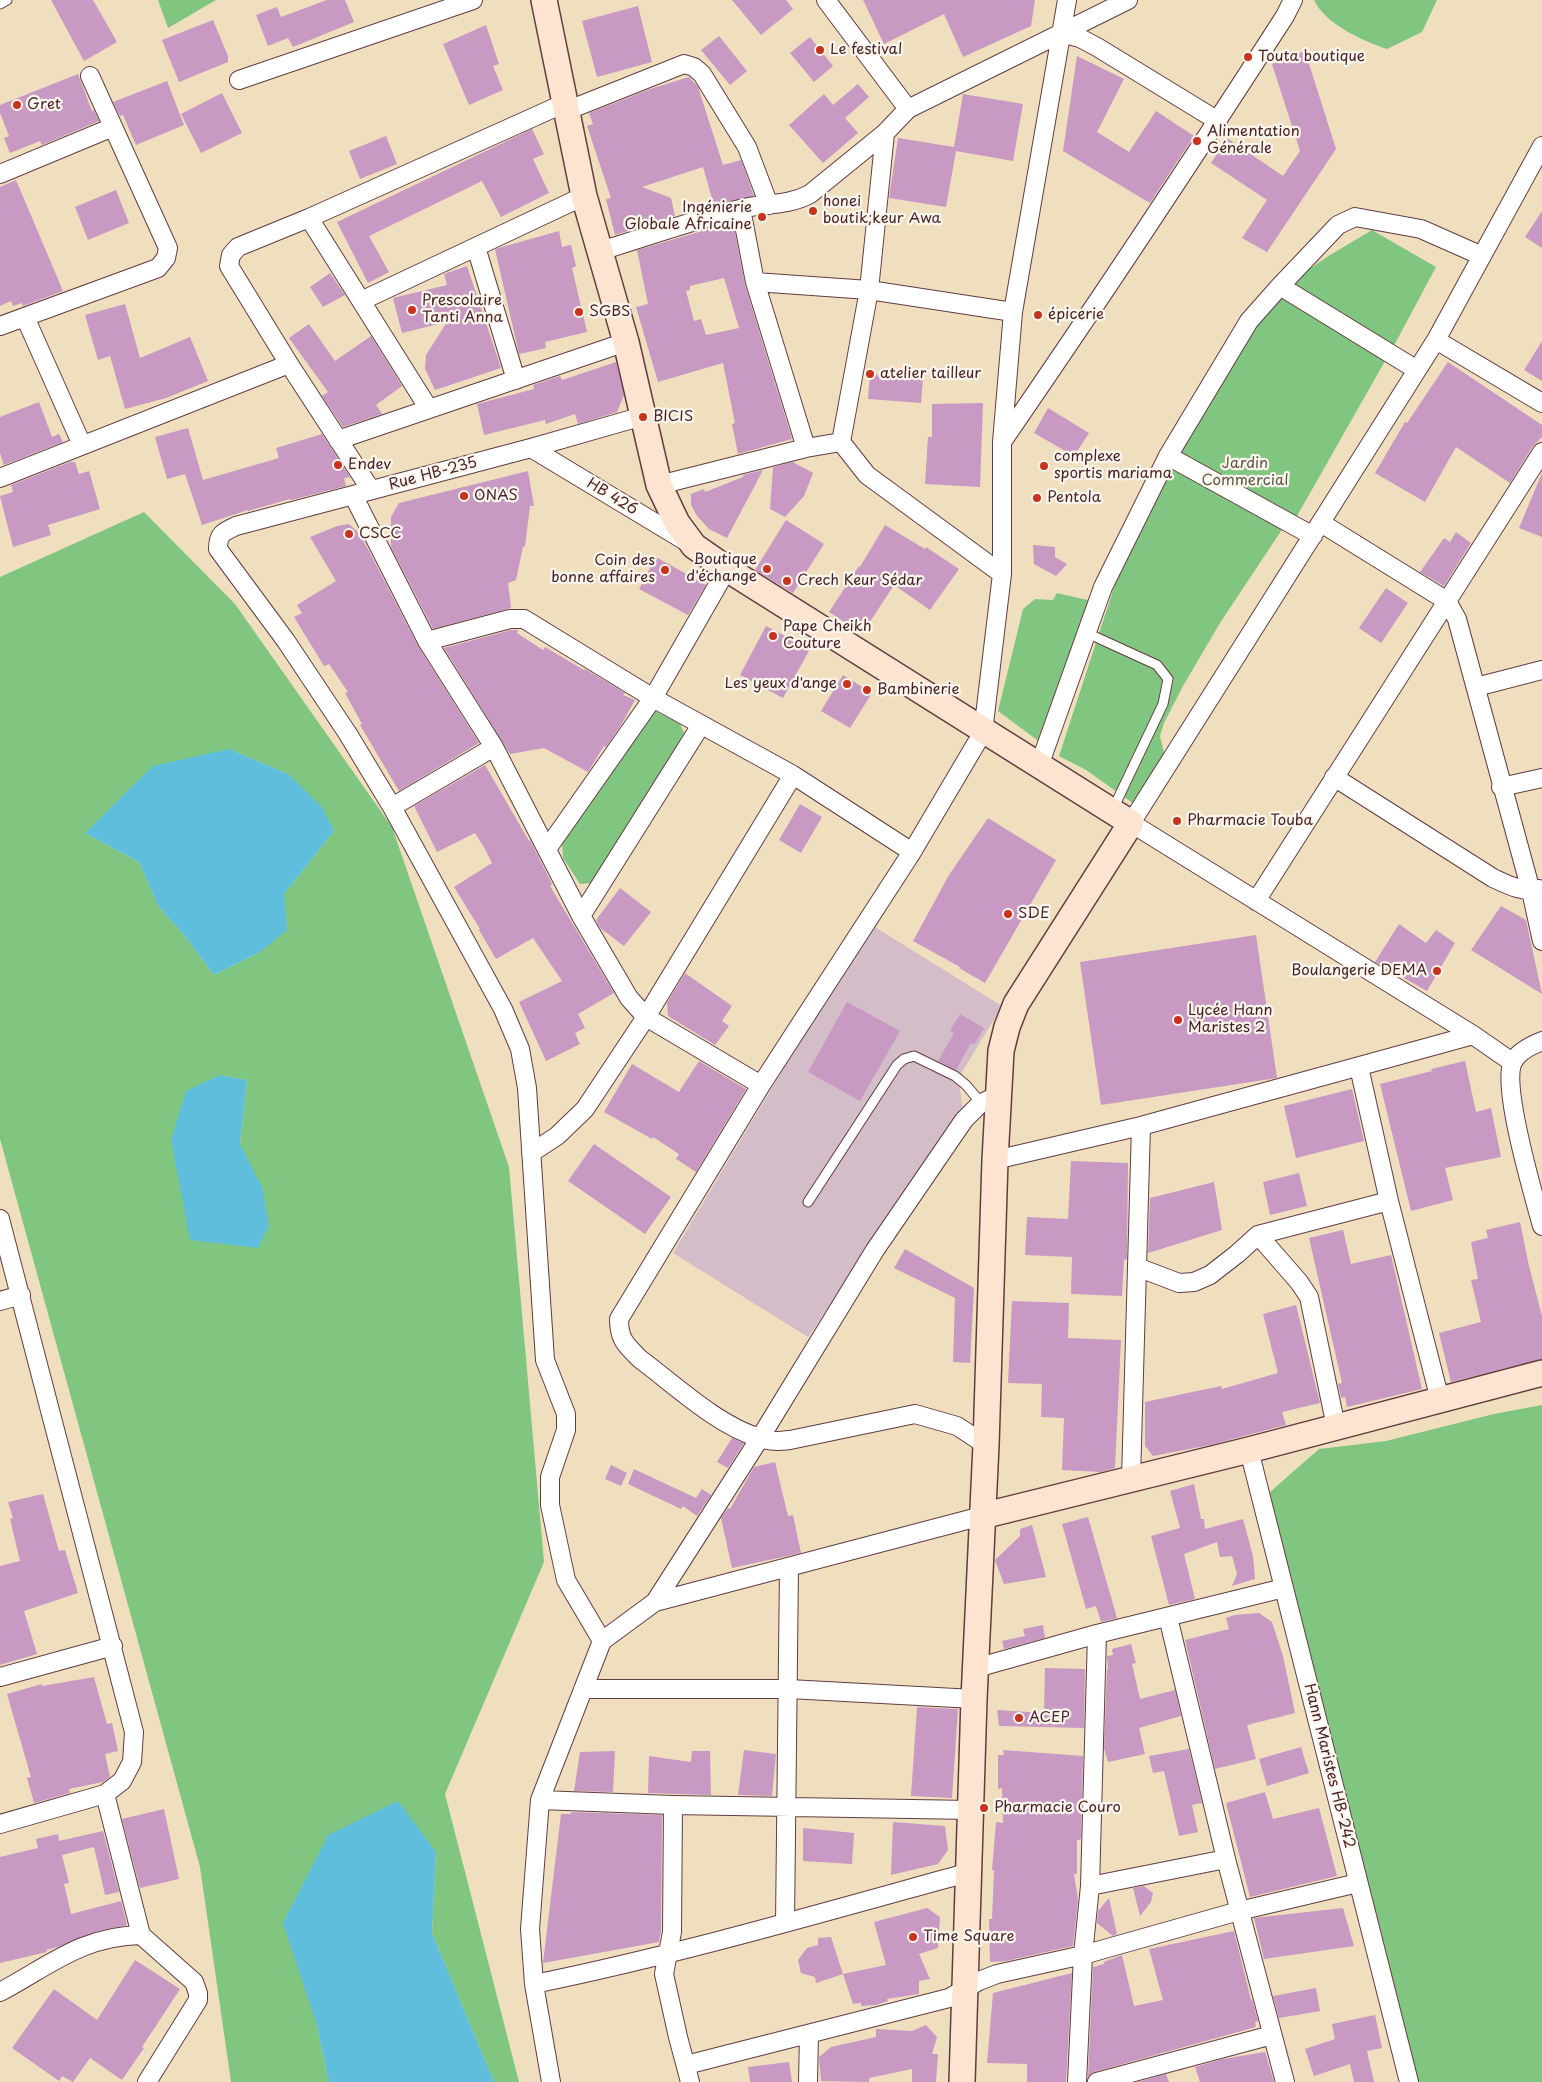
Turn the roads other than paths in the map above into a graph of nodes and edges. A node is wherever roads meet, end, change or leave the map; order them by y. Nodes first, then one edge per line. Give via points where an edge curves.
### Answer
1 (7, 0) edge
2 (473, 0) edge
3 (544, 0) edge
4 (826, 0) edge
5 (1066, 0) edge
6 (1128, 0) edge
7 (1292, 0) edge
8 (0, 4) edge
9 (1062, 32) junction
10 (90, 76) dead end
11 (239, 80) dead end
12 (565, 107) junction
13 (908, 110) junction
14 (1218, 121) junction
15 (113, 127) junction
16 (885, 133) junction
17 (1542, 146) edge
18 (0, 174) edge
19 (584, 196) junction
20 (769, 205) junction
21 (741, 208) junction
22 (309, 218) junction
23 (476, 247) junction
24 (600, 251) junction
25 (1482, 256) junction
26 (756, 282) junction
27 (1280, 286) junction
28 (869, 290) junction
29 (361, 300) junction
30 (1013, 312) junction
31 (25, 316) junction
32 (0, 326) edge
33 (1436, 340) junction
34 (626, 342) junction
35 (289, 364) junction
36 (1417, 370) junction
37 (516, 380) junction
38 (1542, 403) edge
39 (429, 409) junction
40 (643, 416) junction
41 (338, 440) junction
42 (841, 442) junction
43 (1002, 442) junction
44 (82, 445) junction
45 (531, 448) junction
46 (806, 448) junction
47 (1542, 452) edge
48 (1168, 456) junction
49 (0, 478) edge
50 (658, 485) junction
51 (371, 490) junction
52 (353, 495) junction
53 (1317, 529) junction
54 (694, 546) junction
55 (727, 569) junction
56 (1002, 574) junction
57 (1447, 601) junction
58 (1086, 633) junction
59 (427, 641) junction
60 (1542, 670) edge
61 (1476, 687) junction
62 (653, 698) junction
63 (701, 725) junction
64 (983, 732) junction
65 (494, 747) junction
66 (1040, 766) junction
67 (793, 775) junction
68 (1334, 777) junction
69 (1542, 778) edge
70 (1501, 787) junction
71 (392, 807) junction
72 (1121, 817) junction
73 (547, 850) junction
74 (912, 852) junction
75 (1536, 889) edge
76 (1256, 901) junction
77 (581, 916) junction
78 (1542, 941) edge
79 (646, 1018) junction
80 (1473, 1035) junction
81 (1542, 1041) edge
82 (1512, 1062) junction
83 (1359, 1067) junction
84 (761, 1085) junction
85 (991, 1099) junction
86 (1141, 1126) junction
87 (531, 1153) junction
88 (995, 1160) junction
89 (1537, 1189) edge
90 (1389, 1201) junction
91 (808, 1202) dead end
92 (0, 1218) edge
93 (1542, 1226) edge
94 (1258, 1234) junction
95 (1137, 1268) junction
96 (21, 1295) junction
97 (0, 1301) edge
98 (1542, 1373) edge
99 (1440, 1400) junction
100 (1336, 1427) junction
101 (760, 1438) junction
102 (986, 1445) junction
103 (1249, 1450) junction
104 (1131, 1479) junction
105 (982, 1516) junction
106 (789, 1567) junction
107 (1284, 1588) junction
108 (655, 1602) junction
109 (1168, 1618) junction
110 (1097, 1634) junction
111 (602, 1641) junction
112 (113, 1646) junction
113 (976, 1668) junction
114 (0, 1676) edge
115 (583, 1689) junction
116 (789, 1689) junction
117 (974, 1700) junction
118 (105, 1794) junction
119 (540, 1800) junction
120 (673, 1805) junction
121 (786, 1807) junction
122 (971, 1810) junction
123 (0, 1824) edge
124 (1226, 1859) junction
125 (970, 1872) junction
126 (1358, 1883) junction
127 (1090, 1886) junction
128 (1239, 1911) junction
129 (785, 1923) junction
130 (141, 1935) junction
131 (668, 1952) junction
132 (1083, 1954) junction
133 (534, 1984) junction
134 (964, 1991) junction
135 (0, 1992) edge
136 (809, 2034) junction
137 (1272, 2035) junction
138 (688, 2074) edge
139 (147, 2082) edge
140 (550, 2082) edge
141 (808, 2082) edge
142 (962, 2082) edge
143 (1077, 2082) edge
144 (1097, 2082) edge
145 (1285, 2082) edge
146 (1409, 2082) edge

1 - 8 lane
2 - 11 street
3 - 12 street
4 - 13 street
5 - 9 street
6 - 9 street
7 - 14 street
9 - 13 street
9 - 14 street via 1097,47
9 - 30 street
10 - 15 street
12 - 19 street
12 - 20 street via 684,64 694,67 702,74 746,146
12 - 22 street
13 - 16 street
14 - 43 street
15 - 18 street
15 - 31 street via 168,248 166,258 158,268
16 - 20 street via 810,194 788,203
16 - 28 street
17 - 25 street
19 - 23 street
19 - 24 street
20 - 21 street
21 - 24 street
21 - 26 street
22 - 29 street
22 - 35 street via 238,247 231,255 229,266
23 - 29 street
23 - 37 street
24 - 34 street
25 - 27 street via 1421,228 1355,217 1338,225
25 - 33 street
26 - 28 street
26 - 46 street
27 - 36 street
27 - 48 street via 1249,321
28 - 30 street
28 - 42 street
29 - 39 street
30 - 43 street
31 - 32 street
31 - 44 street
33 - 36 street
33 - 38 street
34 - 37 street
34 - 40 street
35 - 41 street
35 - 44 street
36 - 53 street
37 - 39 street
39 - 41 street
40 - 45 street, Rue HB-235
40 - 50 street
41 - 51 street
42 - 46 street
42 - 56 street via 868,475
43 - 56 street
44 - 49 street
45 - 51 street, Rue HB-235
45 - 54 street, HB 426
46 - 50 street
47 - 57 street
48 - 53 street
48 - 58 street via 1103,588
50 - 54 street via 676,523
51 - 52 street, Rue HB-235
52 - 59 street
52 - 71 street, Rue HB-235 via 236,526 224,532 218,540 218,549 286,641
53 - 57 street
53 - 72 street
54 - 55 street
55 - 62 street
55 - 64 street
56 - 64 street
57 - 61 street via 1457,619
57 - 68 street
58 - 66 street
58 - 72 lane via 1157,665 1168,679 1163,704
59 - 62 street via 510,619 524,619
59 - 65 street
60 - 61 street
61 - 70 street
62 - 63 street
62 - 73 street
63 - 67 street
63 - 77 street
64 - 66 street
64 - 74 street
65 - 71 street
65 - 73 street
66 - 72 street
67 - 74 street
67 - 79 street
68 - 75 street via 1493,878 1510,886
68 - 76 street
69 - 70 street
70 - 75 street
71 - 87 street via 503,1009 520,1050 527,1088
72 - 76 street
72 - 85 street via 1016,1004 1006,1027
73 - 77 street
74 - 84 street
75 - 78 street
76 - 80 street
77 - 79 street via 629,998
79 - 84 street
79 - 87 street via 585,1109 557,1136
80 - 82 street
80 - 83 street
81 - 82 street
82 - 89 street via 1510,1089
83 - 86 street
83 - 90 street
84 - 101 street via 619,1319 619,1332 627,1347 640,1359 728,1425
85 - 88 street
85 - 91 lane via 955,1076 914,1056 904,1059 896,1065
85 - 101 street via 964,1120 875,1250
86 - 88 street
86 - 95 street
87 - 111 street via 546,1360 566,1414 566,1430 550,1477 550,1505 566,1580
88 - 102 street
89 - 93 street
90 - 94 street
90 - 99 street
92 - 96 street
94 - 95 street via 1210,1275 1194,1282 1180,1283
94 - 100 street via 1309,1297
95 - 104 street
96 - 97 street
96 - 112 street
98 - 99 street
99 - 100 street
100 - 103 street
101 - 102 street via 790,1440 915,1414 957,1426
101 - 108 street
102 - 105 street
103 - 104 street
103 - 107 street, Hann Maristes HB-242
104 - 105 street
105 - 106 street
105 - 113 street
106 - 108 street
106 - 116 street
107 - 109 street
107 - 126 street, Hann Maristes HB-242
108 - 111 street
109 - 110 street
109 - 124 street
110 - 113 street
110 - 127 street
111 - 115 street
112 - 114 street
112 - 118 street via 134,1732 132,1762 122,1781
113 - 117 street
115 - 116 street
115 - 119 street
116 - 117 street
116 - 121 street
117 - 122 street
118 - 123 street
118 - 130 street
119 - 120 street
119 - 133 street via 530,1929
120 - 121 street
120 - 131 street via 672,1932
121 - 122 street
121 - 129 street
122 - 125 street
124 - 127 street
124 - 128 street
125 - 129 street
125 - 134 street
126 - 128 street
126 - 146 street, Hann Maristes HB-242
127 - 132 street
128 - 132 street
128 - 137 street
129 - 131 street
130 - 135 street via 118,1936 66,1953
130 - 139 street via 194,1982 198,1993 198,2000
131 - 133 street via 608,1969
131 - 138 street via 664,1974
132 - 134 street via 998,1974
132 - 143 street
133 - 140 street
134 - 136 street via 949,1998
134 - 142 street
136 - 138 street
136 - 141 street
137 - 144 street
137 - 145 street

